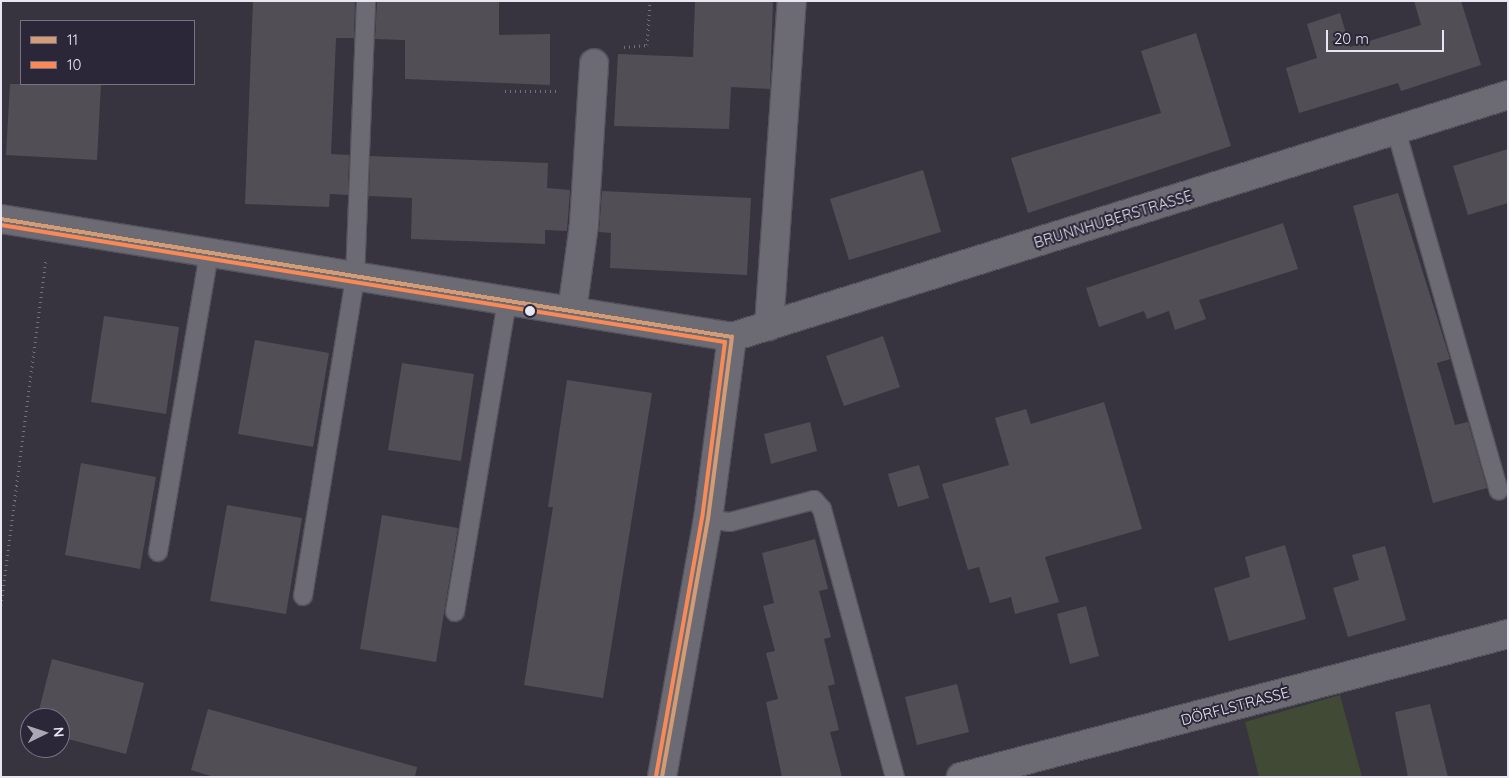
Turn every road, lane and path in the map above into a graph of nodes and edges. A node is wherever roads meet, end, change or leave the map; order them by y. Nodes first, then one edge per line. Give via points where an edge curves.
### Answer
1 (366, 1) edge
2 (650, 1) edge
3 (792, 1) edge
4 (594, 63) joint
5 (506, 91) dead end
6 (592, 92) junction
7 (1503, 94) edge
8 (1396, 130) junction
9 (1, 219) edge
10 (50, 227) junction
11 (209, 253) junction
12 (355, 277) junction
13 (507, 301) junction
14 (572, 312) junction
15 (769, 326) junction
16 (732, 337) junction
17 (1499, 491) dead end
18 (708, 519) junction
19 (158, 552) dead end
20 (303, 596) dead end
21 (1, 605) edge
22 (455, 612) dead end
23 (1508, 634) edge
24 (662, 777) edge
25 (895, 777) edge
26 (961, 777) edge

1 - 12 lane
2 - 4 path via 647,45 617,47
3 - 15 street
4 - 6 street
5 - 6 path
6 - 14 street via 584,224
7 - 8 street, BRUNNHUBERSTRASSE
8 - 15 street, BRUNNHUBERSTRASSE
8 - 17 lane
9 - 10 street
10 - 11 street
10 - 21 path
11 - 12 street
11 - 19 lane
12 - 13 street
12 - 20 lane
13 - 14 street
13 - 22 lane
14 - 16 street
15 - 16 street, BRUNNHUBERSTRASSE
16 - 18 street
18 - 24 street
18 - 25 lane via 730,522 814,500 822,509
23 - 26 street, DÖRFLSTRASSE

